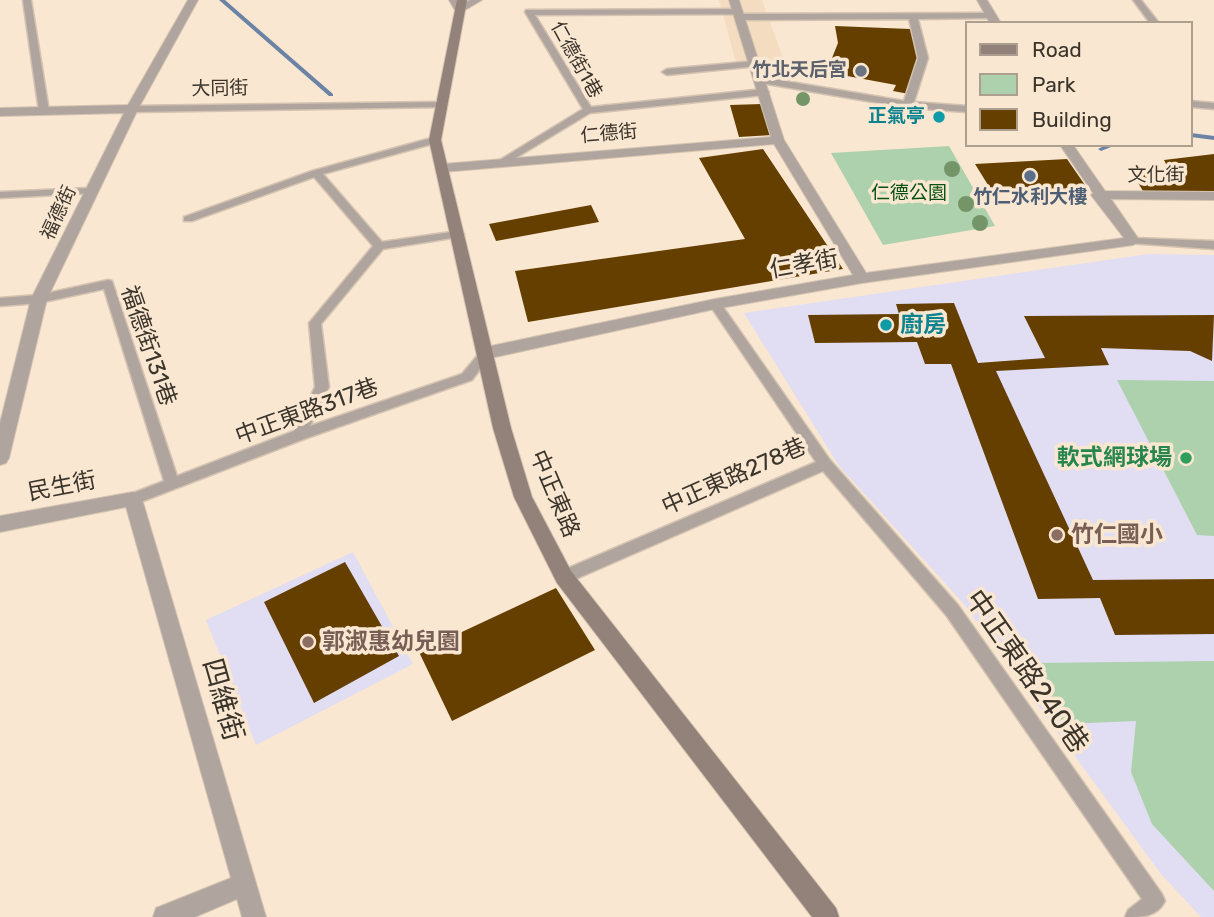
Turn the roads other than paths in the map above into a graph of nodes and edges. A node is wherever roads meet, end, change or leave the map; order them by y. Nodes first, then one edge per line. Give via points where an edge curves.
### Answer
1 (27, 0) edge
2 (193, 0) edge
3 (477, 0) edge
4 (982, 0) edge
5 (1137, 0) edge
6 (459, 3) edge
7 (738, 10) edge
8 (913, 16) junction
9 (994, 19) edge
10 (1153, 21) edge
11 (755, 64) junction
12 (667, 72) dead end
13 (762, 86) junction
14 (1193, 104) edge
15 (440, 105) junction
16 (908, 105) junction
17 (1214, 106) edge
18 (132, 109) junction
19 (965, 109) edge
20 (587, 110) junction
21 (44, 111) junction
22 (0, 112) edge
23 (435, 140) junction
24 (778, 140) junction
25 (1067, 147) edge
26 (499, 163) junction
27 (443, 168) junction
28 (316, 173) junction
29 (90, 191) junction
30 (0, 195) edge
31 (1098, 195) junction
32 (1214, 196) edge
33 (188, 219) dead end
34 (458, 234) junction
35 (1133, 241) junction
36 (1214, 245) edge
37 (379, 246) junction
38 (862, 278) junction
39 (39, 299) junction
40 (0, 302) edge
41 (715, 304) junction
42 (486, 353) junction
43 (299, 435) junction
44 (0, 458) edge
45 (825, 464) junction
46 (172, 484) junction
47 (133, 499) junction
48 (0, 524) edge
49 (564, 577) junction
50 (245, 884) junction
51 (165, 917) edge
52 (254, 917) edge
53 (827, 917) edge
54 (1135, 917) edge

1 - 21 lane
2 - 18 street, 福德街
3 - 6 street, 中正東路
4 - 9 street
5 - 10 lane
6 - 15 main road, 中正東路
7 - 8 lane
7 - 11 street
7 - 20 lane, 仁德街1巷 via 529,12
8 - 9 lane
8 - 16 lane via 923,58
11 - 12 lane
11 - 13 street
13 - 16 lane
13 - 20 lane
13 - 24 street
14 - 17 lane
15 - 18 lane, 大同街
15 - 23 main road, 中正東路
16 - 19 lane
18 - 21 street, 大同街
18 - 29 street, 福德街
20 - 26 lane, 仁德街1巷
21 - 22 street, 大同街
23 - 27 main road, 中正東路
23 - 28 lane
24 - 26 street, 仁德街
24 - 38 street
25 - 31 street
26 - 27 street, 仁德街
27 - 34 main road, 中正東路
28 - 33 lane
28 - 37 lane
29 - 30 lane
29 - 39 street, 福德街
31 - 32 street, 文化街
31 - 35 street
34 - 37 lane
34 - 42 main road, 中正東路
35 - 36 lane
35 - 38 street, 仁孝街
37 - 43 lane via 316,323 322,387
38 - 41 street, 仁孝街
39 - 40 lane
39 - 44 street, 福德街
39 - 46 lane, 福德街131巷 via 108,284
41 - 42 street, 仁孝街
41 - 45 lane, 中正東路278巷
42 - 43 lane, 中正東路317巷 via 467,377
42 - 49 main road, 中正東路 via 523,497
43 - 46 lane, 中正東路317巷
45 - 49 lane, 中正東路278巷
45 - 54 lane, 中正東路240巷 via 952,610 1155,901
46 - 47 lane, 中正東路317巷
47 - 48 street, 民生街
47 - 50 street, 四維街
49 - 53 main road, 中正東路
50 - 51 street
50 - 52 street, 四維街

